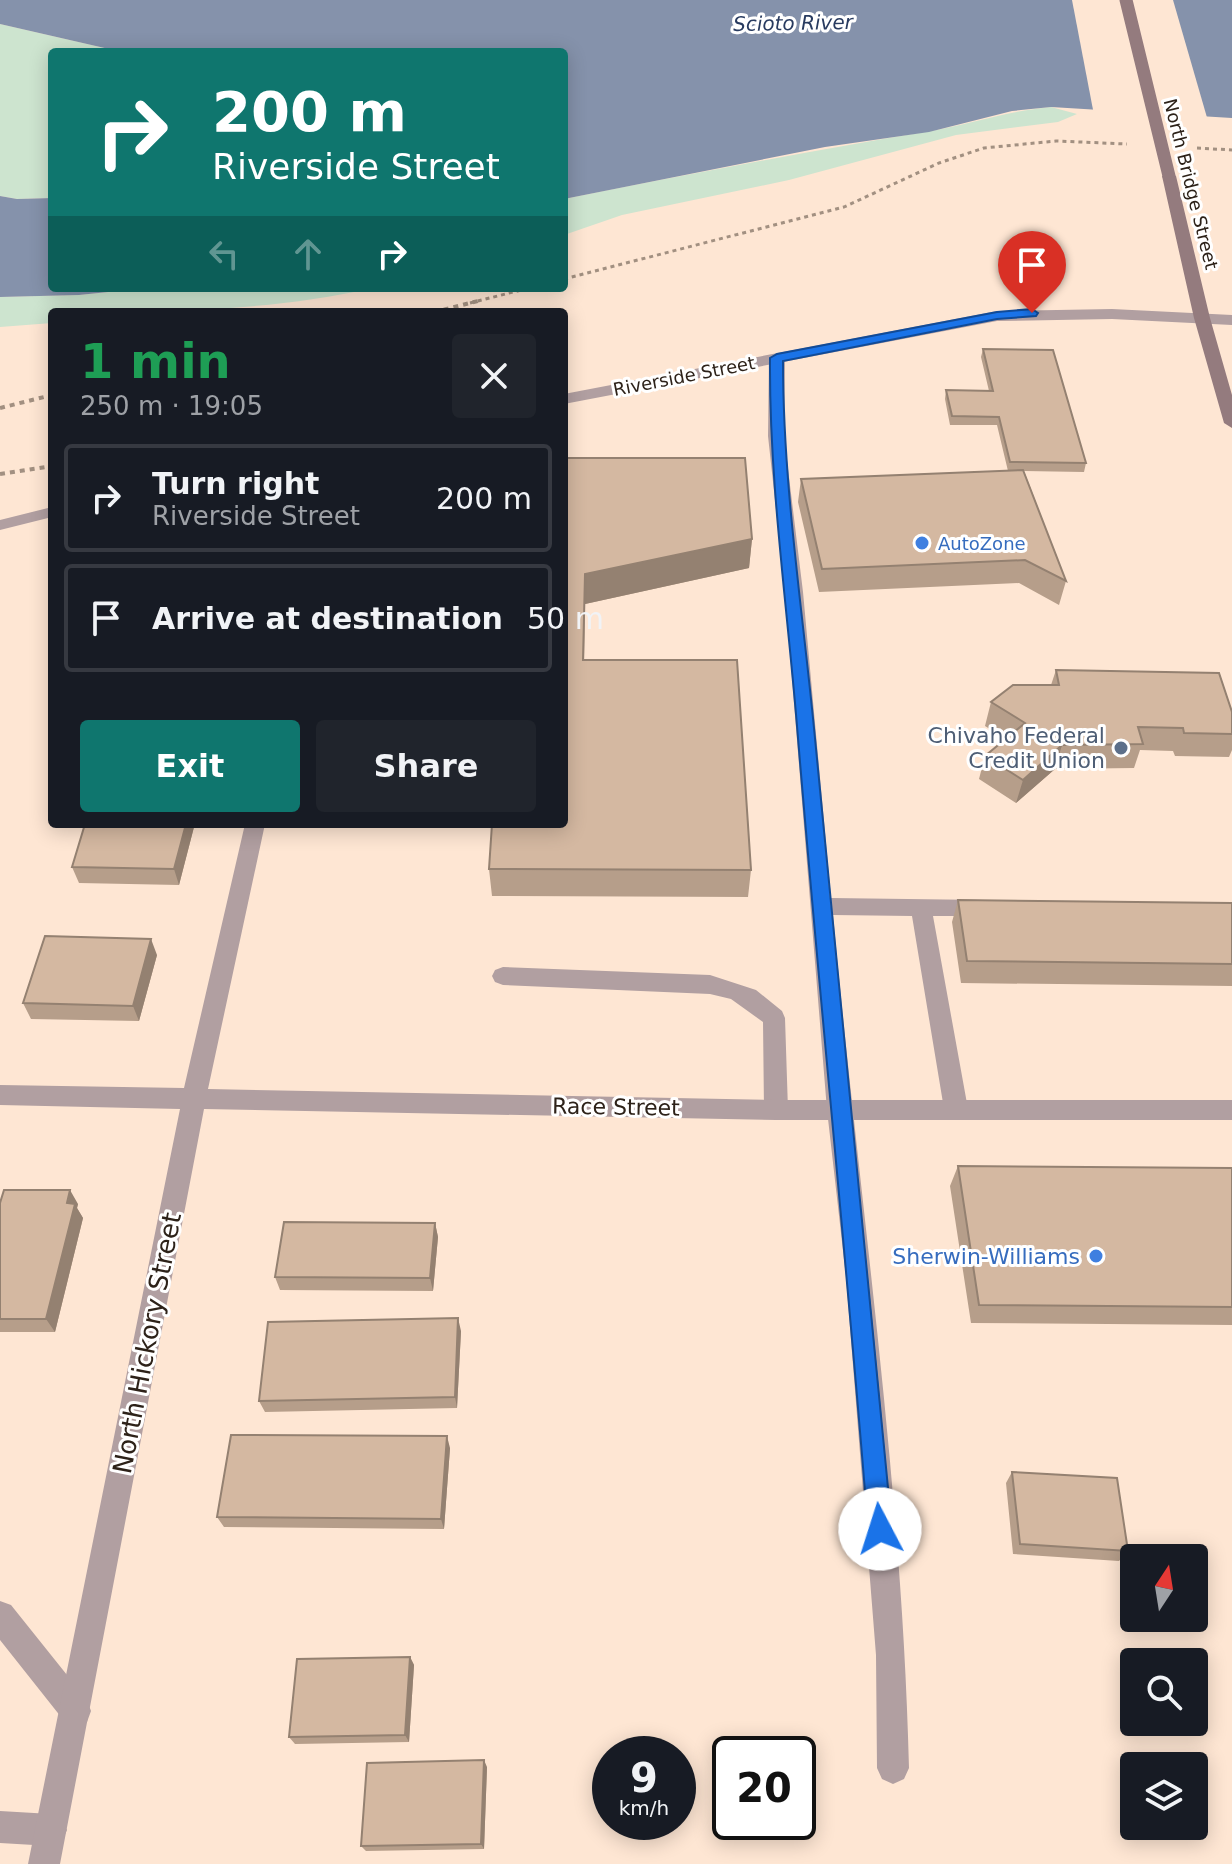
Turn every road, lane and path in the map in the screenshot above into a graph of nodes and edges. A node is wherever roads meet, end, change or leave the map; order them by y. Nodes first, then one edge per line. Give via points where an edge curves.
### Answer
1 (1126, 0) edge
2 (1131, 144) dead end
3 (1189, 147) dead end
4 (1232, 150) edge
5 (568, 278) edge
6 (513, 292) edge
7 (450, 308) edge
8 (1202, 318) junction
9 (1232, 320) edge
10 (777, 358) junction
11 (48, 396) edge
12 (568, 398) edge
13 (0, 408) edge
14 (1232, 423) edge
15 (48, 467) edge
16 (0, 474) edge
17 (48, 513) edge
18 (0, 525) edge
19 (254, 828) edge
20 (822, 906) junction
21 (921, 907) junction
22 (999, 908) edge
23 (503, 976) dead end
24 (0, 1095) edge
25 (194, 1099) junction
26 (956, 1109) junction
27 (776, 1110) junction
28 (839, 1110) junction
29 (1232, 1110) edge
30 (0, 1616) edge
31 (76, 1711) junction
32 (893, 1768) dead end
33 (0, 1827) edge
34 (51, 1830) junction
35 (44, 1864) edge

1 - 8 main road, North Bridge Street, bridge
2 - 5 path via 984,148 940,162 844,207
3 - 4 path
6 - 7 path
8 - 9 street, Riverside Street
8 - 10 street, Riverside Street via 997,316
8 - 14 main road, North Bridge Street
10 - 12 street, Riverside Street
10 - 20 street via 776,436
11 - 13 path
15 - 16 path
17 - 18 street
19 - 25 street, North Hickory Street
20 - 21 street
20 - 28 street
21 - 22 street
21 - 26 street
23 - 27 street via 698,983 727,986 751,997 774,1018
24 - 25 street, Race Street
25 - 27 street, Race Street
25 - 31 street, North Hickory Street
26 - 28 street, Race Street
26 - 29 street, Race Street
27 - 28 street, Race Street
28 - 32 street via 859,1277 891,1655
30 - 31 street
31 - 34 street, North Hickory Street
33 - 34 street
34 - 35 street, North Hickory Street

